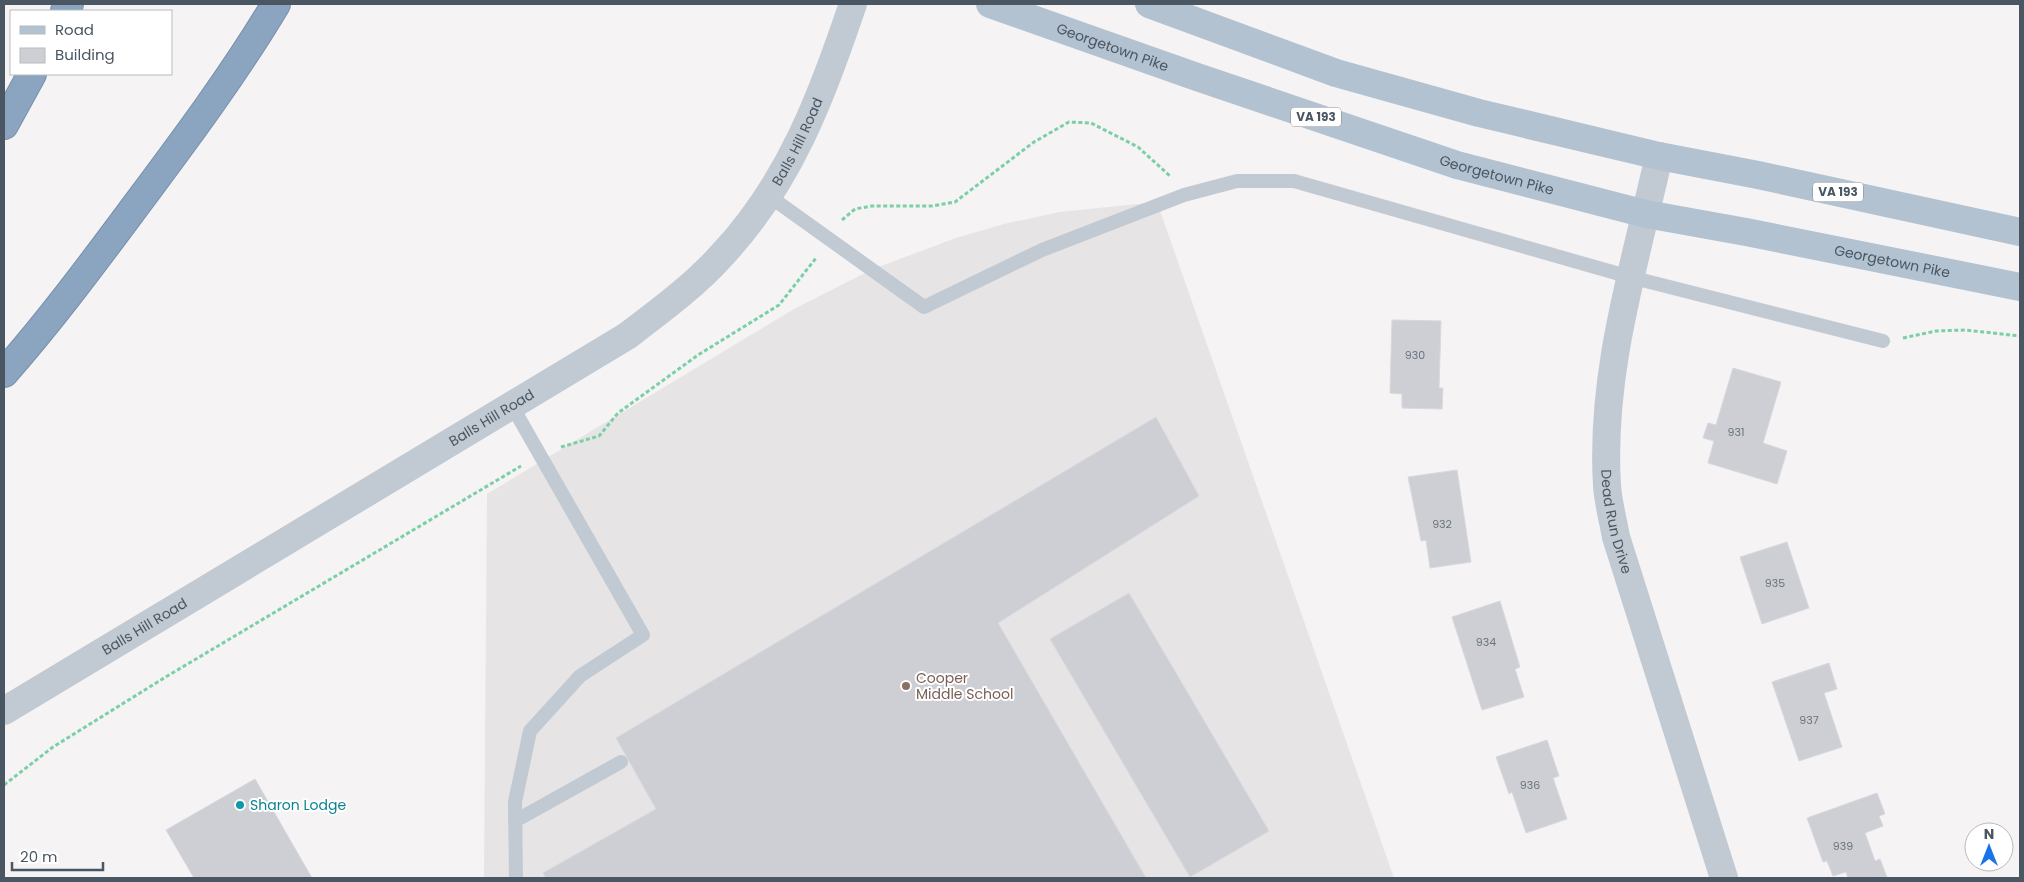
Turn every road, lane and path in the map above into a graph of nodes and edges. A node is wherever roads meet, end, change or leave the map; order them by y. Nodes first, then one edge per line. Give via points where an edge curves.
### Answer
1 (276, 4) edge
2 (853, 4) edge
3 (990, 4) edge
4 (1149, 4) edge
5 (31, 75) edge
6 (4, 126) edge
7 (1659, 156) junction
8 (1184, 195) junction
9 (769, 196) junction
10 (1646, 214) junction
11 (2020, 232) edge
12 (829, 239) junction
13 (1630, 278) junction
14 (2020, 287) edge
15 (2020, 336) edge
16 (1883, 340) joint
17 (4, 373) edge
18 (512, 406) junction
19 (541, 456) junction
20 (4, 711) edge
21 (621, 762) dead end
22 (4, 785) edge
23 (516, 821) junction
24 (516, 878) edge
25 (1724, 878) edge

1 - 17 highway via 165,167 83,276
2 - 9 street, Balls Hill Road via 817,104 795,153
3 - 10 main road, Georgetown Pike / VA 193 via 1458,165
4 - 7 main road, VA 193 via 1364,82 1479,114
5 - 6 highway
7 - 10 street, Dead Run Drive
7 - 11 main road, VA 193 via 1758,174
8 - 12 lane via 1042,250 924,307
8 - 12 path via 1168,172 1138,147 1092,122 1069,122 1034,142 955,202 855,209 842,219
8 - 13 lane via 1237,181 1294,180
9 - 12 lane
9 - 18 street, Balls Hill Road via 723,255 684,293 626,336
10 - 13 street, Dead Run Drive
10 - 14 main road, Georgetown Pike / VA 193
12 - 19 path via 779,305 698,355 618,413 599,436
13 - 16 lane
13 - 25 street, Dead Run Drive via 1612,368 1607,486 1616,537
15 - 16 path via 1965,330 1936,331
18 - 19 lane
18 - 20 street, Balls Hill Road
19 - 22 path via 502,476 164,678 53,747
19 - 23 lane via 643,635 580,676 530,730 515,802
21 - 23 lane
23 - 24 lane

